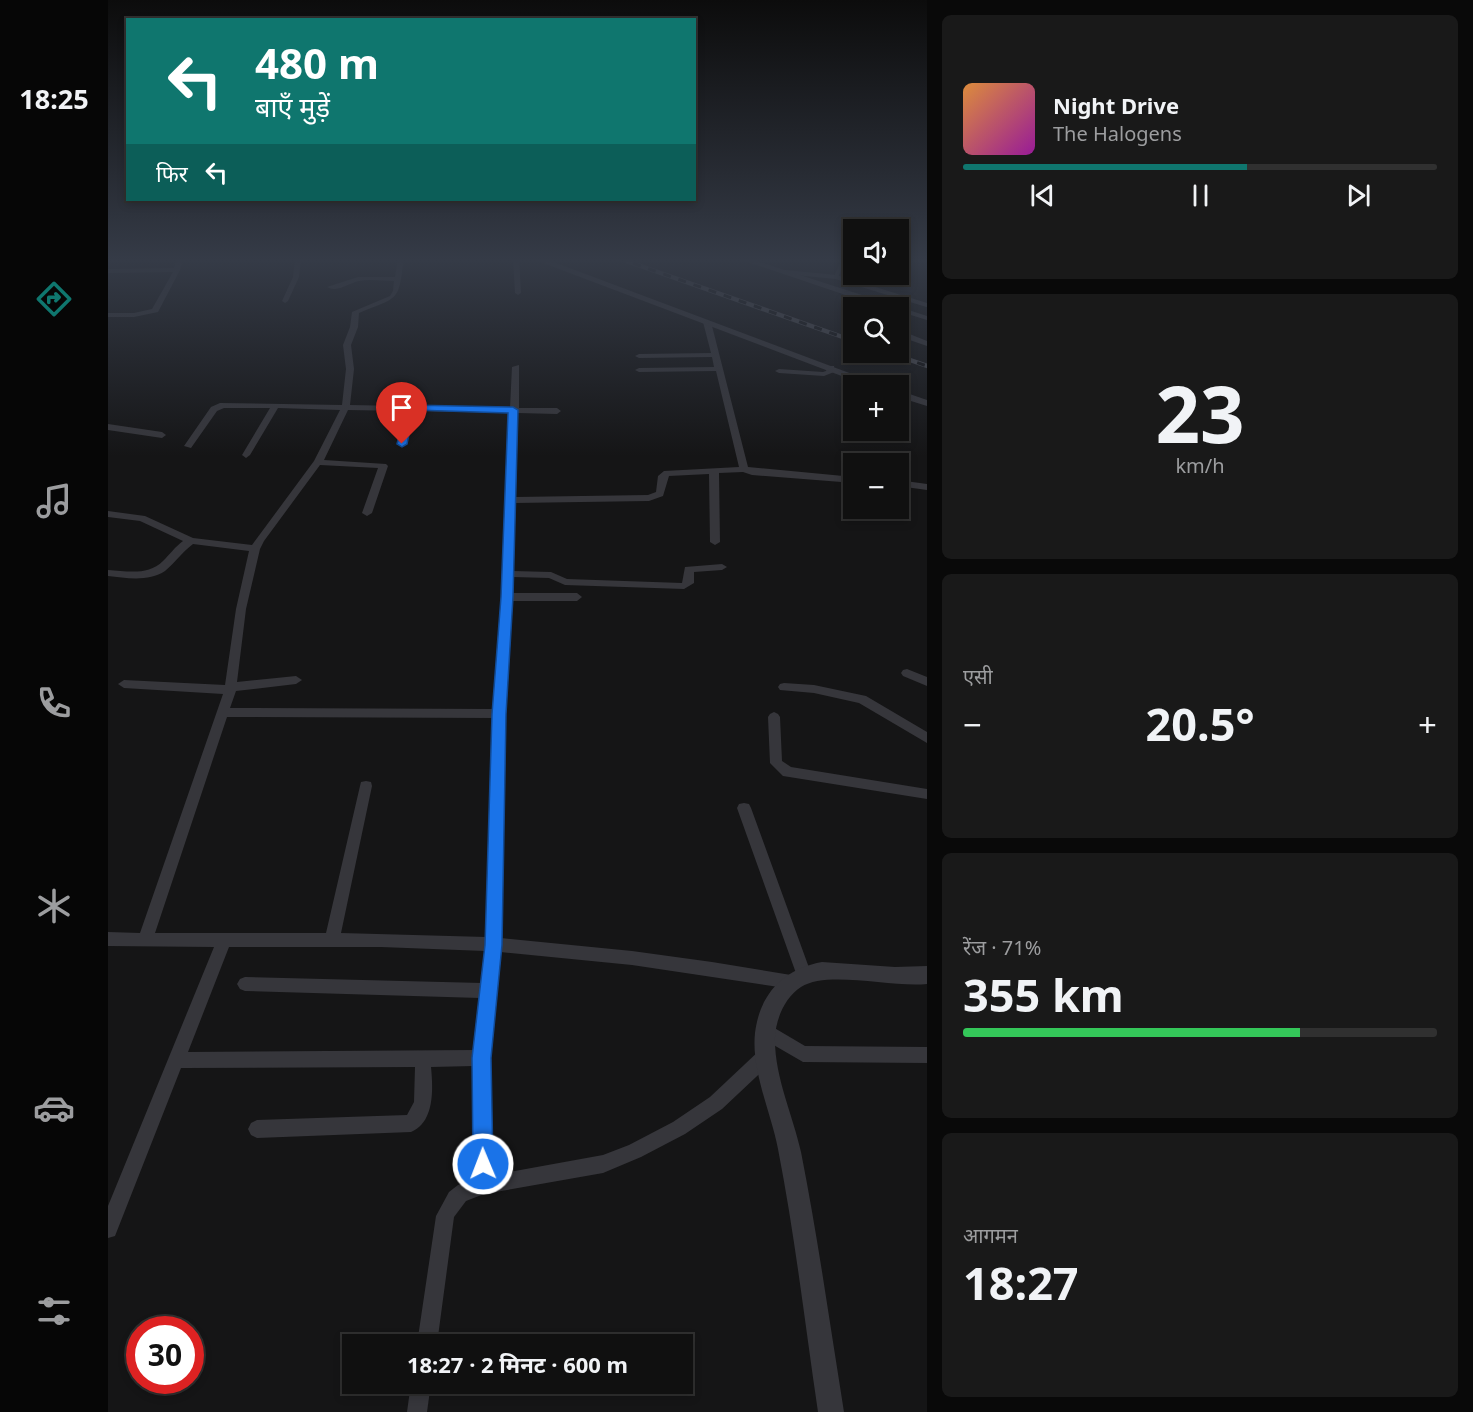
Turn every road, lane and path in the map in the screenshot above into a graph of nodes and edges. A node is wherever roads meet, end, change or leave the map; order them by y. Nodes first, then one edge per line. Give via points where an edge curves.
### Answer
1 (354, 324) edge
2 (707, 324) edge
3 (712, 324) edge
4 (909, 337) edge
5 (927, 344) edge
6 (715, 355) junction
7 (639, 356) dead end
8 (516, 367) dead end
9 (831, 368) junction
10 (718, 369) junction
11 (639, 370) dead end
12 (779, 371) dead end
13 (850, 375) edge
14 (909, 397) edge
15 (927, 403) edge
16 (276, 405) junction
17 (346, 406) junction
18 (410, 407) junction
19 (513, 410) junction
20 (557, 411) dead end
21 (108, 426) edge
22 (162, 435) dead end
23 (402, 444) dead end
24 (188, 446) dead end
25 (246, 455) dead end
26 (318, 462) junction
27 (744, 469) junction
28 (714, 470) junction
29 (843, 479) edge
30 (909, 485) edge
31 (927, 487) edge
32 (510, 501) junction
33 (367, 513) dead end
34 (108, 514) edge
35 (191, 541) junction
36 (716, 542) dead end
37 (255, 549) junction
38 (722, 567) dead end
39 (108, 573) edge
40 (508, 574) junction
41 (507, 597) junction
42 (577, 597) dead end
43 (907, 673) dead end
44 (296, 680) dead end
45 (927, 682) edge
46 (124, 684) dead end
47 (784, 687) dead end
48 (230, 688) junction
49 (222, 712) junction
50 (499, 714) junction
51 (774, 717) dead end
52 (927, 738) edge
53 (366, 786) dead end
54 (927, 794) edge
55 (744, 808) dead end
56 (108, 939) edge
57 (225, 939) junction
58 (145, 940) junction
59 (332, 941) junction
60 (493, 945) junction
61 (927, 975) edge
62 (798, 979) junction
63 (245, 984) dead end
64 (489, 991) junction
65 (766, 1031) junction
66 (767, 1055) junction
67 (927, 1055) edge
68 (423, 1058) junction
69 (482, 1058) junction
70 (175, 1060) junction
71 (256, 1129) dead end
72 (484, 1185) junction
73 (108, 1229) edge
74 (428, 1334) edge
75 (419, 1394) edge
76 (417, 1412) edge
77 (831, 1412) edge

1 - 17 street via 347,345 350,369
2 - 6 street
3 - 9 street
4 - 5 street
6 - 7 street
6 - 10 street
8 - 19 street
9 - 12 street via 824,374
9 - 13 street
10 - 11 street
10 - 27 street
14 - 15 street
16 - 17 street
16 - 24 street via 216,406
16 - 25 street
17 - 18 street
17 - 26 street
18 - 19 street
18 - 23 street
19 - 20 street
19 - 32 street
21 - 22 street
26 - 33 street via 384,466
26 - 37 street
27 - 28 street
27 - 29 street
28 - 32 street via 667,473 660,494 649,498
28 - 36 street
30 - 31 street
32 - 40 street
34 - 35 street via 142,518
35 - 37 street
35 - 39 street via 153,573
37 - 48 street via 241,609
38 - 40 street via 689,569 689,583 684,586 565,582 551,575
40 - 41 street
41 - 42 street
41 - 50 street
43 - 45 street
44 - 48 street
46 - 48 street
47 - 52 street via 814,688 862,699
48 - 49 street
49 - 50 street
49 - 58 street
50 - 60 street
51 - 54 street via 776,763 788,772
53 - 59 street
55 - 62 street
56 - 58 street
57 - 58 street
57 - 59 street
57 - 70 street
59 - 60 street
60 - 62 street
60 - 64 street
61 - 62 street via 827,971
62 - 65 street via 770,1016
63 - 64 street
64 - 69 street
65 - 66 street
65 - 67 street via 803,1054
66 - 72 street via 716,1103 635,1151 603,1164
66 - 77 street via 789,1147
68 - 69 street
68 - 70 street
68 - 71 street via 422,1109 411,1123
69 - 72 street
70 - 73 street
72 - 74 street via 464,1191 452,1201 445,1216
75 - 76 street

